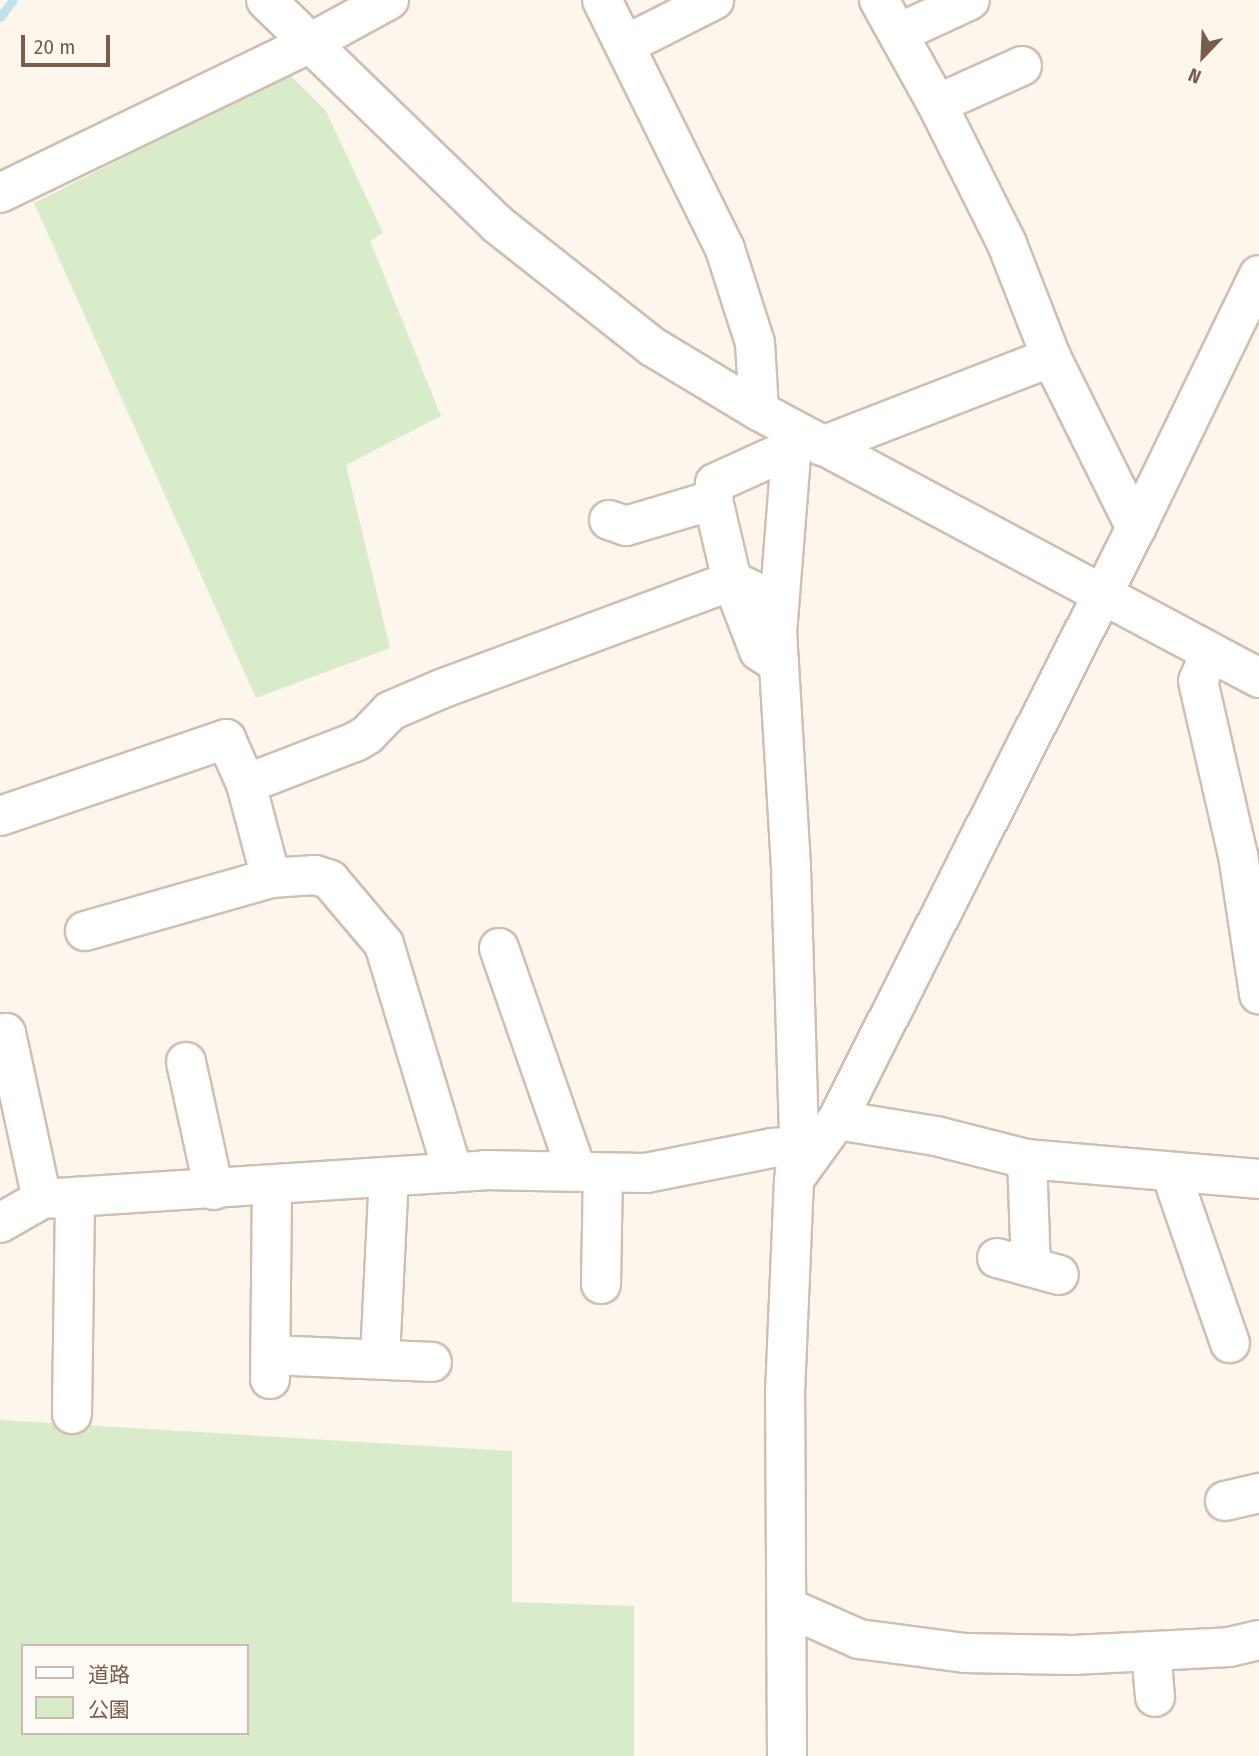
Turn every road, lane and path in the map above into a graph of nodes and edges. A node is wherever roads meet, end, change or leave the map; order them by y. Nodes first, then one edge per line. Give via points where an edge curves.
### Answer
1 (266, 0) edge
2 (389, 0) edge
3 (602, 0) edge
4 (713, 0) edge
5 (879, 0) edge
6 (970, 0) edge
7 (899, 33) junction
8 (310, 43) junction
9 (625, 45) junction
10 (1022, 66) dead end
11 (937, 104) junction
12 (0, 193) edge
13 (1259, 275) edge
14 (1247, 317) edge
15 (1051, 357) junction
16 (759, 411) junction
17 (803, 441) junction
18 (713, 500) junction
19 (609, 520) dead end
20 (1136, 527) junction
21 (733, 581) junction
22 (1101, 596) junction
23 (780, 603) junction
24 (1210, 652) junction
25 (779, 664) junction
26 (1259, 677) edge
27 (246, 784) junction
28 (0, 816) edge
29 (271, 878) junction
30 (85, 930) dead end
31 (499, 948) dead end
32 (1259, 994) edge
33 (13, 1031) edge
34 (186, 1062) dead end
35 (837, 1120) junction
36 (1027, 1159) junction
37 (796, 1163) junction
38 (590, 1172) junction
39 (453, 1173) junction
40 (1171, 1173) junction
41 (389, 1177) junction
42 (1259, 1179) edge
43 (272, 1186) junction
44 (214, 1190) junction
45 (58, 1199) junction
46 (0, 1223) edge
47 (1029, 1267) dead end
48 (601, 1284) dead end
49 (1230, 1343) dead end
50 (380, 1358) junction
51 (432, 1362) dead end
52 (72, 1414) dead end
53 (787, 1606) junction
54 (1259, 1640) edge
55 (1151, 1651) junction
56 (1155, 1697) dead end
57 (787, 1756) edge

1 - 8 street
2 - 8 street
3 - 9 street
4 - 9 street
5 - 7 street
6 - 7 street
7 - 11 street
8 - 12 street
8 - 16 street via 497,224 653,347
9 - 16 street via 725,249 755,343
10 - 11 street
11 - 15 street via 1007,244
13 - 14 street
14 - 20 street
15 - 17 street
15 - 20 street
16 - 17 street
17 - 18 street via 715,483
17 - 22 street
17 - 23 street
18 - 19 street via 626,526
18 - 21 street
20 - 22 street
21 - 23 street
21 - 25 street via 759,651
21 - 27 street via 441,689 390,711 355,742
22 - 24 street
22 - 35 street
23 - 25 street
24 - 26 street
24 - 32 street via 1198,681 1238,855
25 - 37 street via 791,867
27 - 28 street via 226,740
27 - 29 street
29 - 30 street
29 - 39 street via 315,875 330,880 384,944
31 - 38 street via 508,1020
33 - 45 street
34 - 44 street
35 - 36 street via 936,1136
35 - 37 street
36 - 40 street
36 - 47 street
37 - 38 street via 772,1148 646,1173
37 - 53 street via 785,1394
38 - 39 street
38 - 48 street
39 - 41 street
40 - 42 street
40 - 49 street
41 - 43 street
41 - 50 street
43 - 44 street
43 - 50 street via 270,1367
44 - 45 street
45 - 46 street
45 - 52 street
50 - 51 street
53 - 55 street via 859,1639 965,1653
53 - 57 street
54 - 55 street via 1229,1647
55 - 56 street

